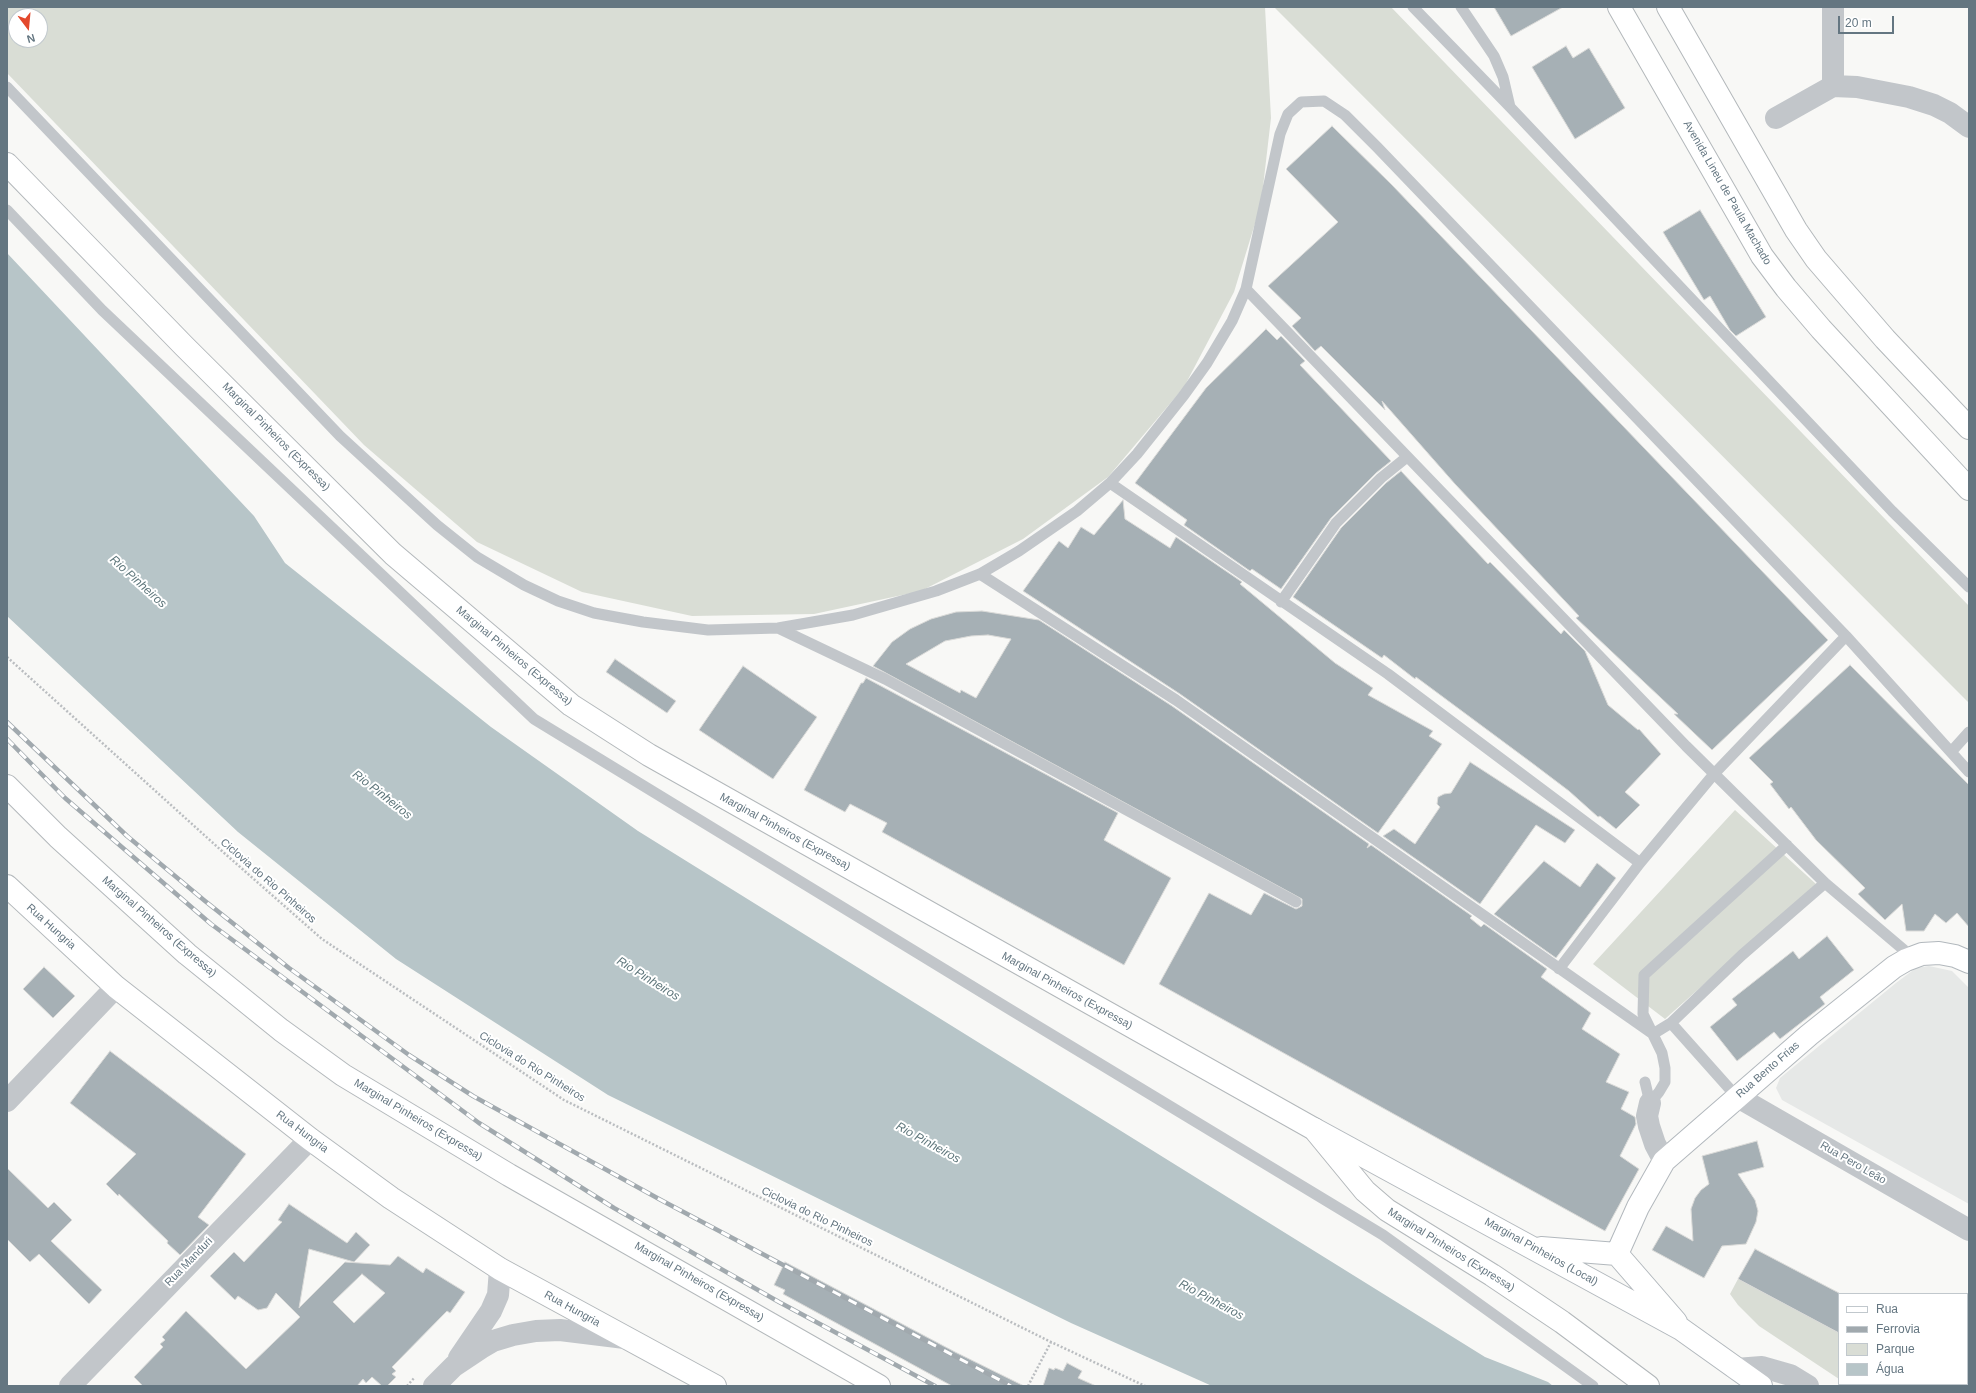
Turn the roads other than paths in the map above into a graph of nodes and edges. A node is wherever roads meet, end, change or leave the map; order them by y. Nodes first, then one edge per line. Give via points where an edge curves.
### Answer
1 (1413, 7) edge
2 (1461, 7) edge
3 (1619, 7) edge
4 (1668, 7) edge
5 (1833, 7) edge
6 (1832, 86) junction
7 (7, 87) edge
8 (1510, 107) junction
9 (1776, 118) dead end
10 (1969, 127) edge
11 (7, 164) edge
12 (7, 210) edge
13 (1246, 289) junction
14 (1969, 428) edge
15 (1407, 456) junction
16 (1110, 483) junction
17 (1969, 489) edge
18 (980, 574) junction
19 (1969, 587) edge
20 (1281, 602) junction
21 (778, 628) junction
22 (1846, 636) junction
23 (1969, 732) edge
24 (1950, 752) junction
25 (1969, 772) edge
26 (1714, 774) junction
27 (7, 786) edge
28 (1787, 845) junction
29 (1640, 863) junction
30 (1825, 883) junction
31 (7, 886) edge
32 (1296, 902) dead end
33 (1904, 950) dead end
34 (1969, 962) edge
35 (1559, 969) junction
36 (116, 987) junction
37 (1670, 1023) junction
38 (1653, 1034) junction
39 (1645, 1082) dead end
40 (1736, 1096) junction
41 (7, 1101) edge
42 (1650, 1102) junction
43 (1314, 1129) junction
44 (310, 1139) junction
45 (1664, 1161) junction
46 (1969, 1230) edge
47 (1533, 1247) junction
48 (1617, 1254) junction
49 (500, 1269) junction
50 (1681, 1329) junction
51 (625, 1338) junction
52 (454, 1366) junction
53 (1736, 1369) junction
54 (70, 1386) edge
55 (434, 1386) edge
56 (714, 1386) edge
57 (879, 1386) edge
58 (1593, 1386) edge
59 (1648, 1386) edge
60 (1761, 1386) edge
61 (1808, 1386) edge

1 - 8 lane
2 - 8 lane via 1494,56 1504,77
3 - 17 main road, Avenida Lineu de Paula Machado via 1762,256 1821,329
4 - 14 main road via 1796,230 1816,259 1885,339
5 - 6 street
6 - 9 street
6 - 10 street via 1865,88 1909,97 1934,105
7 - 21 lane via 340,436 437,525 477,557 524,585 558,601 594,613 708,630
8 - 19 lane via 1892,511
11 - 43 main road, Marginal Pinheiros (Expressa) via 184,346 393,554 571,705 649,755
12 - 58 lane via 102,310 534,719 1383,1235
13 - 15 lane
13 - 16 lane via 1232,321 1194,382 1137,454
13 - 22 lane via 1280,134 1288,114 1302,102 1324,101 1345,115 1377,147
15 - 20 lane via 1380,478 1336,523
15 - 26 lane
16 - 18 lane via 1077,511 1020,551
16 - 20 lane
18 - 21 lane via 929,593 860,613
18 - 35 lane via 1176,700
20 - 29 lane via 1388,674
21 - 32 lane via 885,679
22 - 24 lane
22 - 26 lane
23 - 24 lane
24 - 25 lane
26 - 28 lane
26 - 29 lane
27 - 57 main road, Marginal Pinheiros (Expressa) via 58,837 187,954 281,1030 343,1075 509,1175
28 - 30 lane
28 - 38 lane via 1644,975 1643,1014
29 - 35 lane
30 - 33 lane
30 - 37 lane via 1742,955
31 - 36 main road, Rua Hungria
34 - 40 main road, Rua Bento Frias via 1939,953 1922,954 1906,960 1809,1034
35 - 38 lane
36 - 41 street
36 - 44 main road, Rua Hungria
37 - 38 lane
37 - 40 lane
38 - 42 lane via 1666,1068 1665,1082
39 - 42 lane
40 - 45 main road, Rua Bento Frias
40 - 46 street, Rua Pero Leão
42 - 45 street via 1647,1116 1649,1126
43 - 47 main road, Marginal Pinheiros (Local)
43 - 59 main road, Marginal Pinheiros (Expressa) via 1365,1191 1387,1210 1562,1322
44 - 49 main road, Rua Hungria via 391,1198
44 - 54 street, Rua Manduri
45 - 48 main road, Rua Bento Frias via 1638,1207
47 - 48 main road
47 - 50 main road, Marginal Pinheiros (Local)
48 - 50 main road via 1672,1315
49 - 51 main road, Rua Hungria
49 - 52 street via 498,1295 491,1311
50 - 53 main road, Marginal Pinheiros (Local)
51 - 52 street via 560,1330 536,1331 494,1341
51 - 56 main road, Rua Hungria
52 - 55 street
53 - 60 main road, Marginal Pinheiros (Local)
53 - 61 street via 1762,1367 1790,1375

